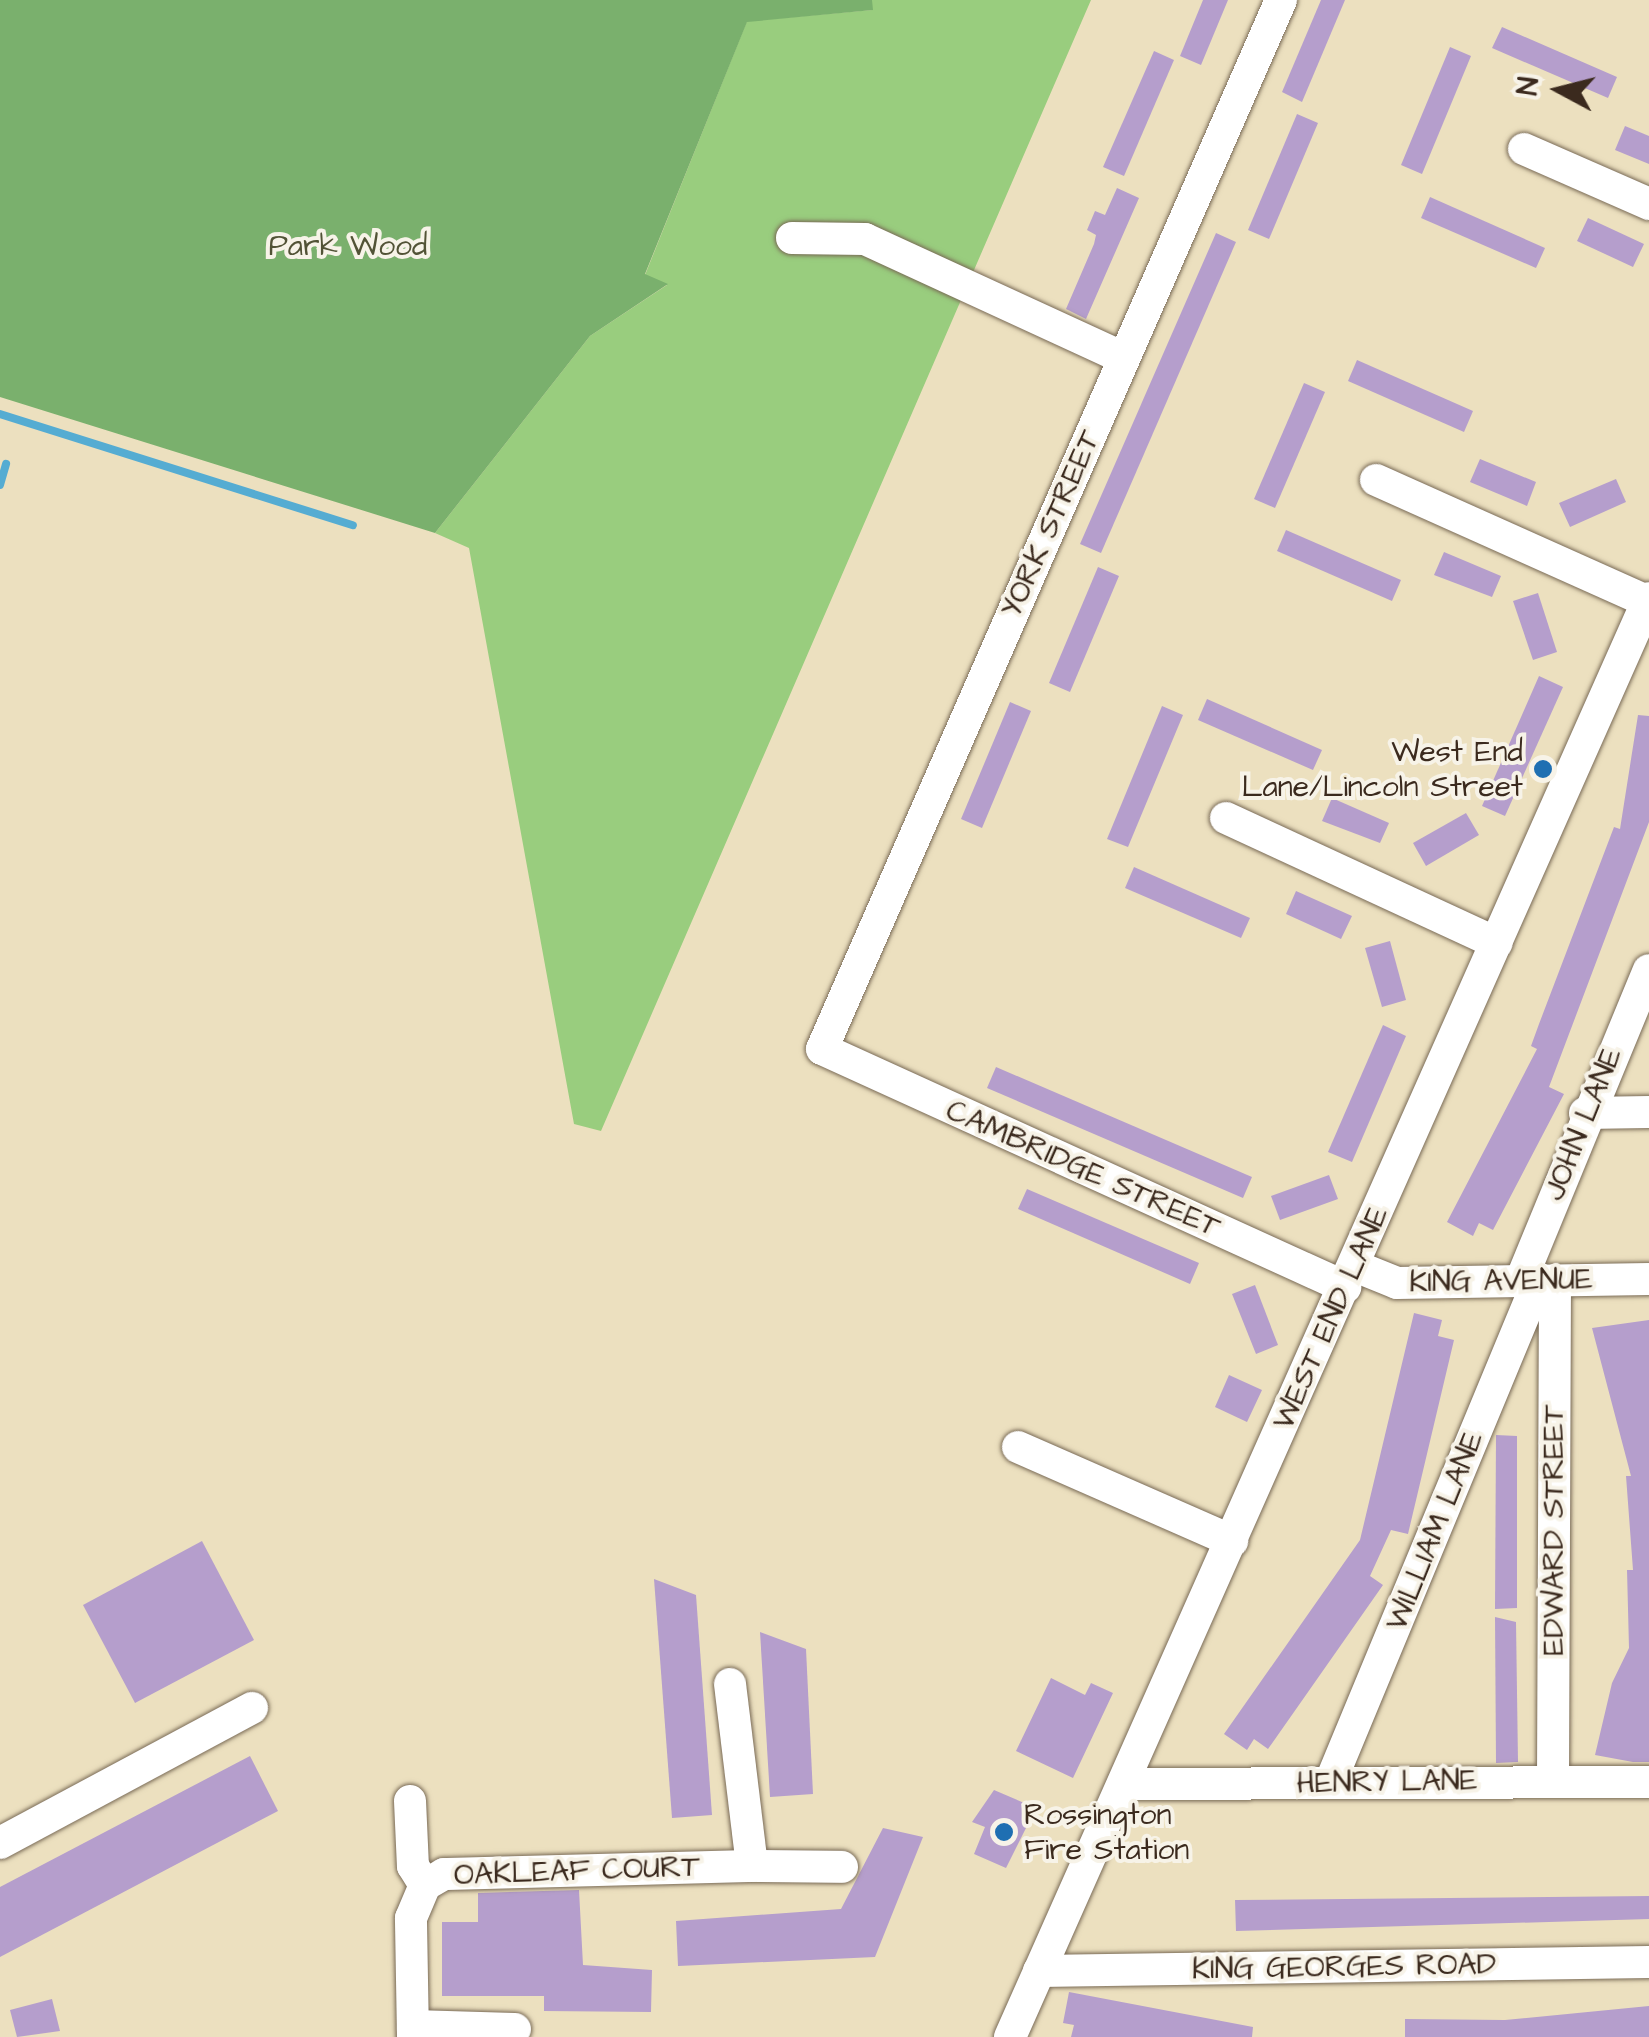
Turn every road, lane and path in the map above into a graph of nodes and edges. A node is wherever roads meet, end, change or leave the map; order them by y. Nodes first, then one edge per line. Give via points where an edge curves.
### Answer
1 (1281, 0) edge
2 (1524, 149) dead end
3 (1649, 204) edge
4 (792, 238) dead end
5 (1124, 358) junction
6 (1376, 480) dead end
7 (1648, 601) edge
8 (1226, 818) dead end
9 (1496, 942) junction
10 (1649, 970) edge
11 (822, 1049) joint
12 (1649, 1112) edge
13 (1585, 1113) junction
14 (1350, 1277) junction
15 (1649, 1279) edge
16 (1538, 1280) junction
17 (1018, 1447) dead end
18 (1232, 1541) junction
19 (730, 1684) dead end
20 (252, 1708) dead end
21 (1553, 1780) junction
22 (1649, 1782) edge
23 (1330, 1783) junction
24 (1124, 1784) junction
25 (410, 1801) dead end
26 (0, 1843) edge
27 (741, 1866) junction
28 (842, 1866) dead end
29 (426, 1885) junction
30 (1649, 1962) edge
31 (1039, 1971) junction
32 (515, 2029) dead end
33 (413, 2031) edge
34 (1010, 2037) edge

1 - 5 street, YORK STREET
2 - 3 street
4 - 5 street via 864,239
5 - 11 street, YORK STREET
6 - 7 street
7 - 9 street, WEST END LANE
8 - 9 street
9 - 14 street, WEST END LANE
10 - 13 street, JOHN LANE
11 - 14 street, CAMBRIDGE STREET
12 - 13 street
13 - 16 street, JOHN LANE
14 - 16 street, KING AVENUE
14 - 18 street, WEST END LANE
15 - 16 street, KING AVENUE
16 - 21 street, EDWARD STREET
16 - 23 street, WILLIAM LANE
17 - 18 street
18 - 24 street, WEST END LANE
19 - 27 street
20 - 26 street
21 - 22 street, HENRY LANE
21 - 23 street, HENRY LANE
23 - 24 street, HENRY LANE
24 - 31 street, WEST END LANE
25 - 29 street, OAKLEAF COURT via 413,1866
27 - 28 street, OAKLEAF COURT
27 - 29 street, OAKLEAF COURT via 467,1870
29 - 33 street, OAKLEAF COURT via 410,1918
30 - 31 street, KING GEORGES ROAD
31 - 34 street, WEST END LANE
32 - 33 street

